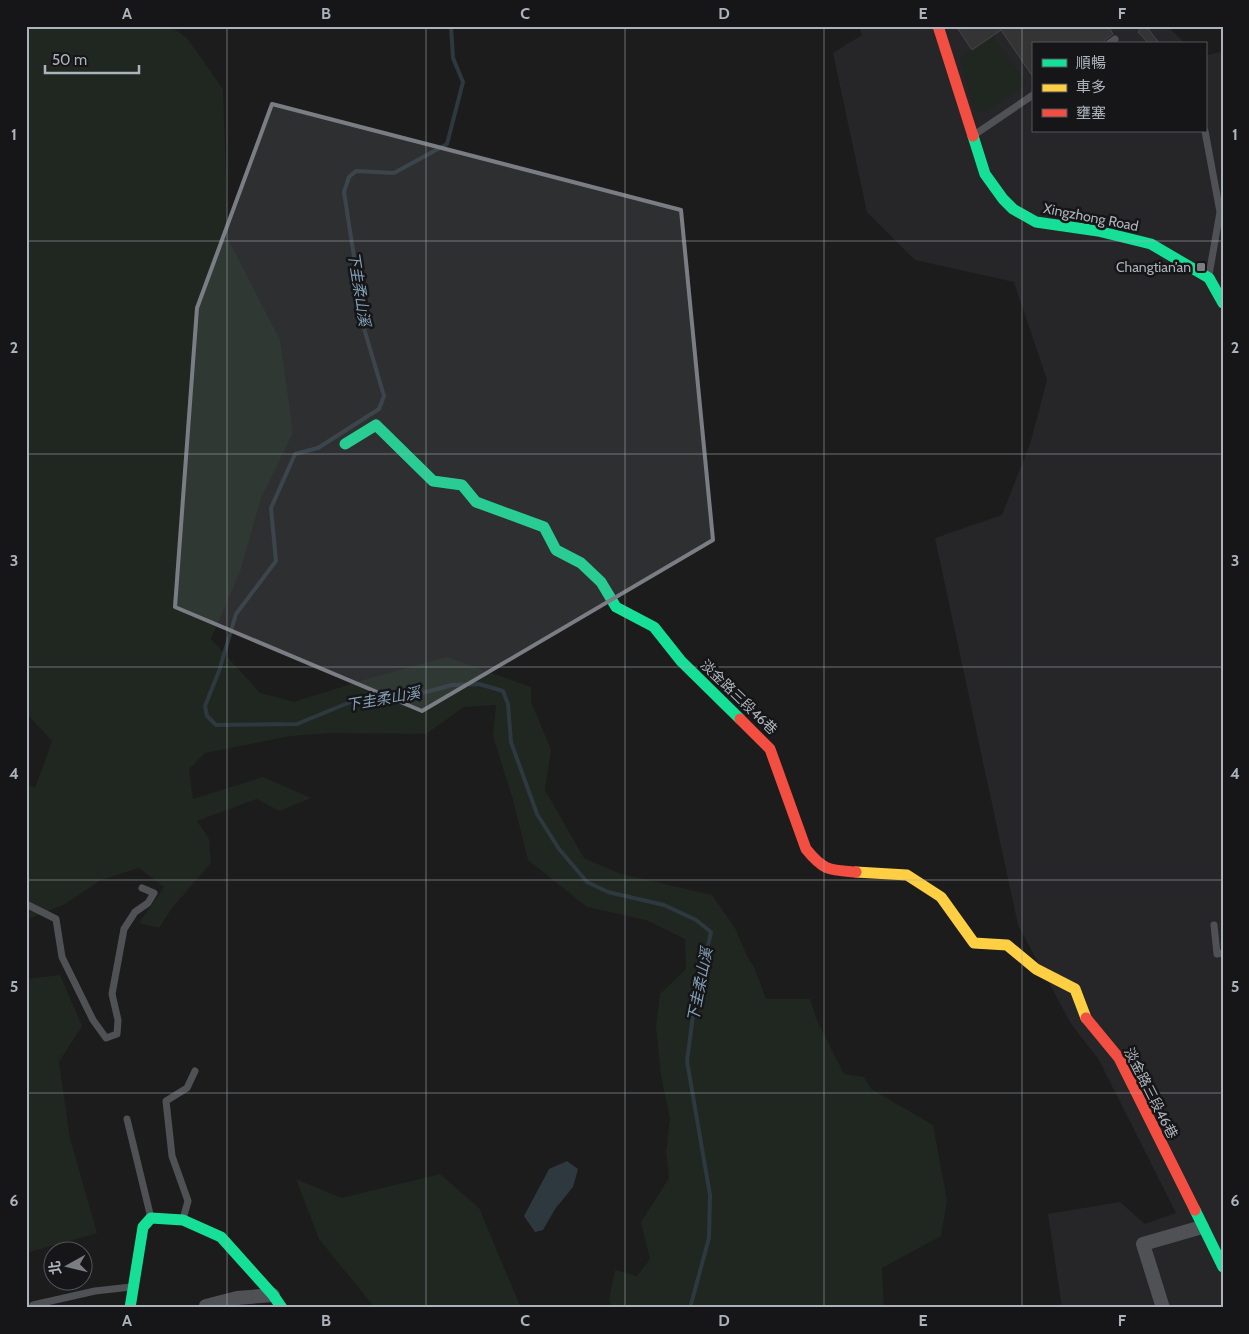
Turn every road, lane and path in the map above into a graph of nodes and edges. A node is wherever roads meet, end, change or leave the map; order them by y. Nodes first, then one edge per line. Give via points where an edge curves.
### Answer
1 (938, 26) edge
2 (1115, 39) dead end
3 (1111, 42) edge
4 (1032, 96) edge
5 (1205, 132) edge
6 (974, 135) junction
7 (1220, 200) edge
8 (1222, 212) edge
9 (1208, 278) junction
10 (1223, 303) edge
11 (345, 444) dead end
12 (142, 888) dead end
13 (26, 904) edge
14 (1214, 925) dead end
15 (1223, 953) edge
16 (195, 1071) dead end
17 (127, 1119) dead end
18 (151, 1218) junction
19 (183, 1220) junction
20 (1202, 1226) junction
21 (1223, 1267) edge
22 (134, 1287) junction
23 (273, 1295) junction
24 (33, 1305) dead end
25 (130, 1308) edge
26 (206, 1308) edge
27 (282, 1308) edge
28 (1163, 1308) edge

1 - 6 street, Xingzhong Road
2 - 3 lane
4 - 6 lane
5 - 7 lane
6 - 9 street, Xingzhong Road via 985,174 1003,200 1024,216 1036,222 1098,231 1151,244
7 - 8 lane
8 - 9 lane
9 - 10 street, Xingzhong Road
11 - 20 street, 淡金路三段46巷 via 376,425 433,481 462,485 476,502 544,526 556,550 581,564 601,582 616,607 654,627 681,661 770,748 806,849 815,860 829,870 907,875 941,897 974,943 1007,945 1036,969 1076,989 1086,1017 1119,1058
12 - 13 lane via 154,893 124,929 112,994 118,1020 117,1034 106,1038 92,1020 62,957 56,919
14 - 15 lane via 1217,954
16 - 19 lane via 187,1088 166,1100 172,1156 188,1201
17 - 18 lane
18 - 19 street
18 - 22 street via 143,1227
19 - 23 street via 221,1237
20 - 21 street, 淡金路三段46巷
20 - 28 street via 1143,1244
22 - 24 lane
22 - 25 street
23 - 26 street via 237,1298
23 - 27 street

